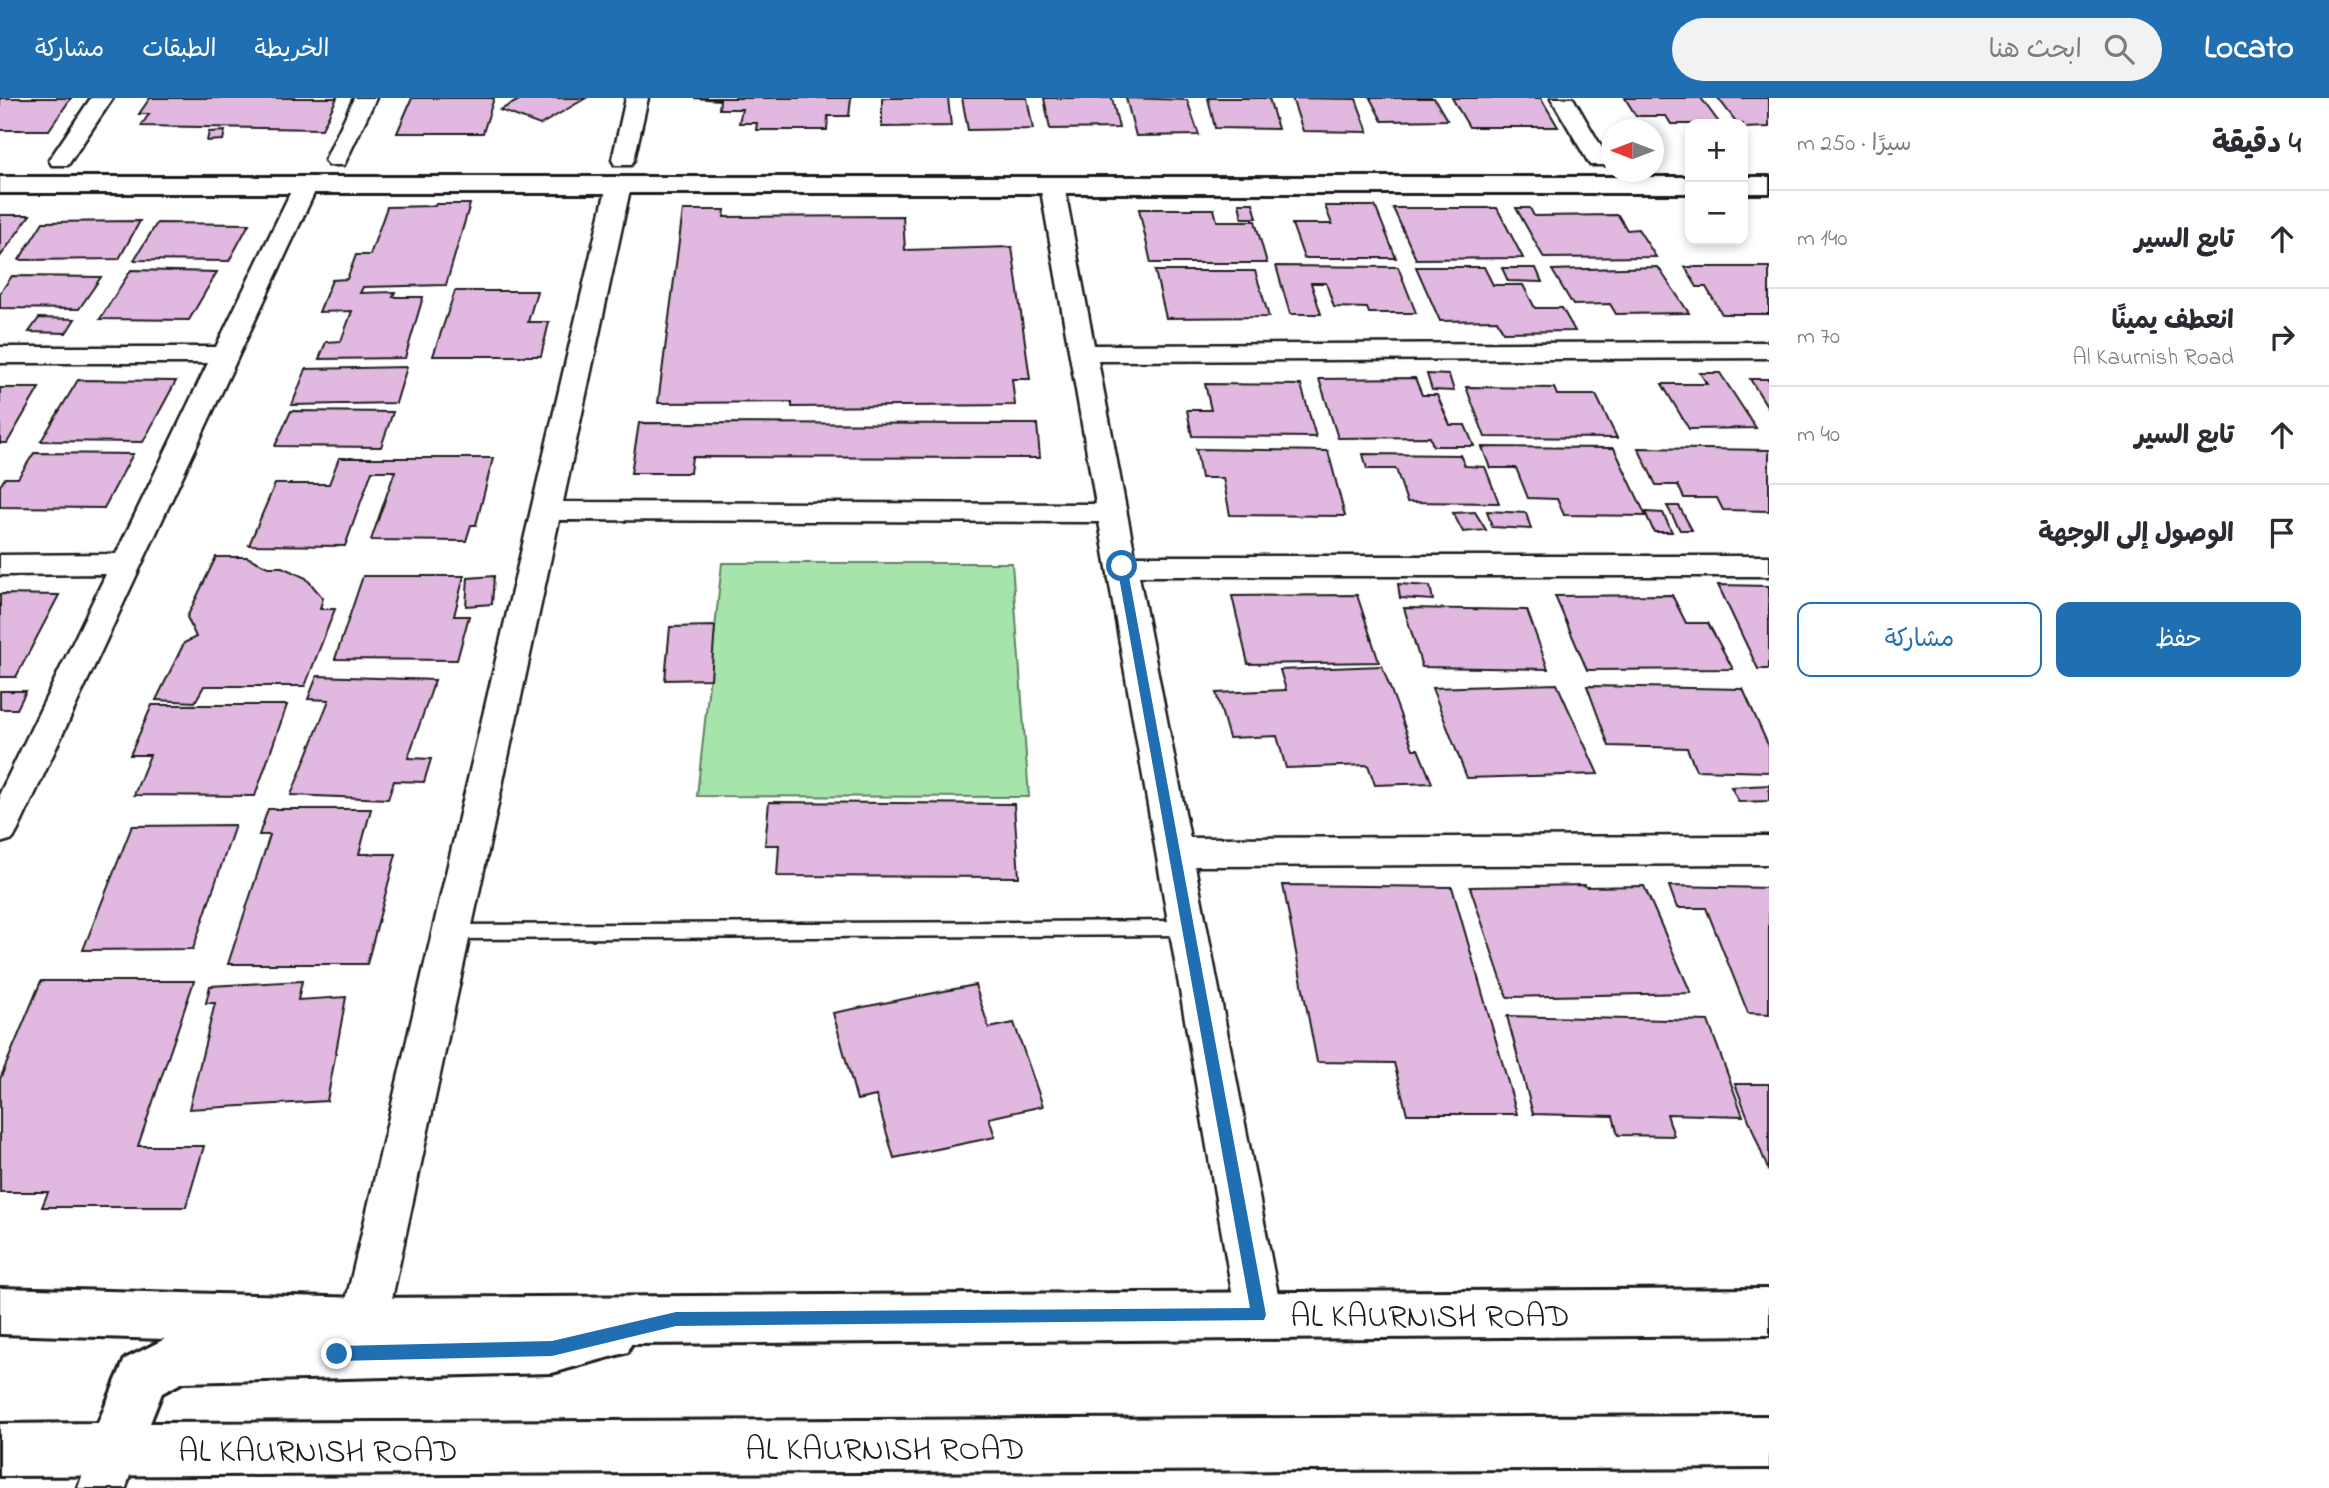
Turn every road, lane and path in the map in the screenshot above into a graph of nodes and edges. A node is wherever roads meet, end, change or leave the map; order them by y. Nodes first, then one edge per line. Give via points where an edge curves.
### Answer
1 (102, 98) edge
2 (365, 98) edge
3 (637, 98) edge
4 (1562, 98) edge
5 (1601, 154) edge
6 (48, 160) joint
7 (88, 160) dead end
8 (336, 160) junction
9 (363, 160) dead end
10 (596, 160) dead end
11 (651, 160) dead end
12 (1570, 160) dead end
13 (1601, 160) edge
14 (307, 172) junction
15 (621, 172) junction
16 (0, 185) edge
17 (1052, 185) junction
18 (1685, 185) edge
19 (1748, 185) edge
20 (1769, 185) edge
21 (1769, 350) edge
22 (1083, 353) junction
23 (0, 355) edge
24 (226, 355) junction
25 (546, 511) junction
26 (1112, 513) junction
27 (126, 564) junction
28 (0, 565) edge
29 (1122, 566) junction
30 (1769, 566) edge
31 (0, 830) edge
32 (1769, 850) edge
33 (1174, 852) junction
34 (1188, 928) junction
35 (452, 932) junction
36 (0, 1311) edge
37 (1769, 1312) edge
38 (1259, 1315) junction
39 (676, 1319) junction
40 (364, 1322) junction
41 (1769, 1442) edge
42 (0, 1450) edge
43 (108, 1469) edge

1 - 6 street
2 - 8 street
3 - 15 street
4 - 5 street
6 - 7 street
8 - 9 street
8 - 14 street
10 - 15 street
11 - 15 street
12 - 13 street
14 - 15 street via 435,185
14 - 16 street
14 - 24 street
15 - 17 street
15 - 25 street
17 - 18 street
17 - 22 street
19 - 20 street
21 - 22 street
22 - 26 street
23 - 24 street
24 - 27 street
25 - 26 street
25 - 35 street
26 - 29 street
27 - 28 street
27 - 31 street
29 - 30 street
29 - 33 street
32 - 33 street
33 - 34 street
34 - 35 lane
34 - 38 street
35 - 40 street
36 - 40 street, AL KAURNISH ROAD
37 - 38 street, AL KAURNISH ROAD
38 - 39 street, AL KAURNISH ROAD
39 - 40 street, AL KAURNISH ROAD
39 - 43 street via 552,1349 179,1358 143,1376
41 - 43 street, AL KAURNISH ROAD
42 - 43 street, AL KAURNISH ROAD

